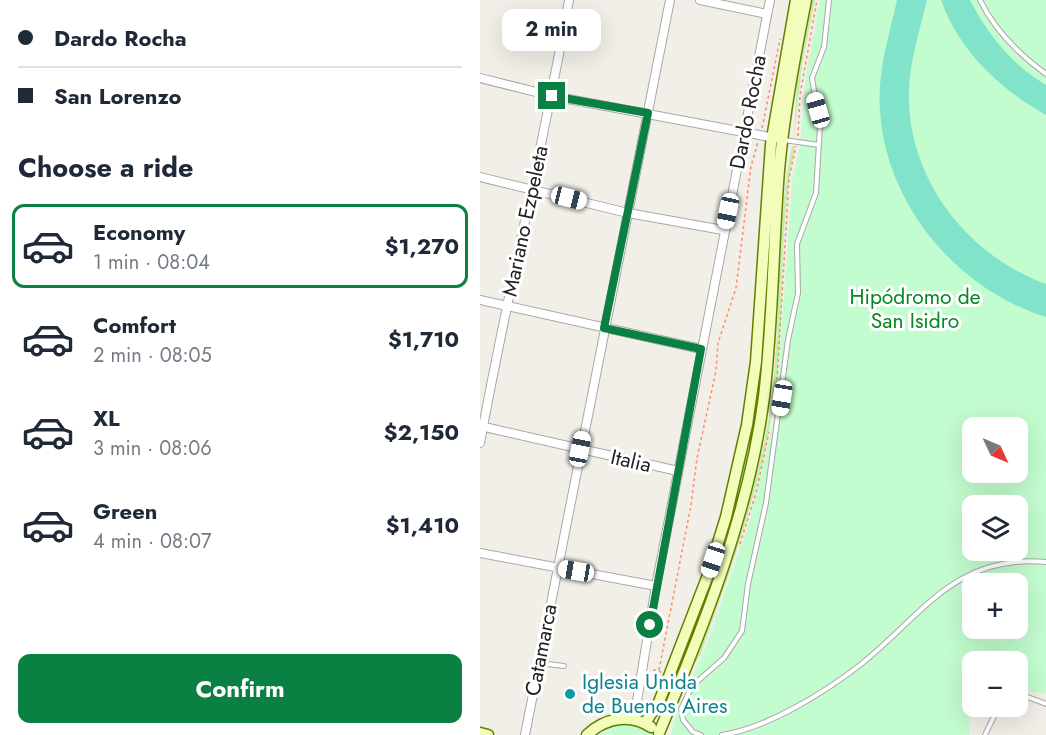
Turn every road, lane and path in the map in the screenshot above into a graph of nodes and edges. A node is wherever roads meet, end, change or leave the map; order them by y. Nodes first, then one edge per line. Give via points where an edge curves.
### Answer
1 (569, 0) edge
2 (669, 0) edge
3 (700, 0) edge
4 (770, 0) edge
5 (796, 0) edge
6 (806, 0) edge
7 (830, 0) edge
8 (980, 0) edge
9 (767, 14) junction
10 (781, 34) dead end
11 (1046, 74) edge
12 (480, 78) edge
13 (552, 96) junction
14 (648, 113) junction
15 (745, 131) junction
16 (760, 135) junction
17 (777, 139) junction
18 (819, 145) junction
19 (480, 177) edge
20 (530, 189) junction
21 (627, 213) junction
22 (723, 231) junction
23 (480, 300) edge
24 (507, 306) junction
25 (604, 328) junction
26 (701, 349) junction
27 (481, 426) edge
28 (480, 443) edge
29 (580, 449) junction
30 (678, 471) junction
31 (480, 553) edge
32 (1046, 562) edge
33 (557, 567) junction
34 (656, 586) junction
35 (539, 663) junction
36 (564, 666) dead end
37 (659, 670) junction
38 (1028, 697) edge
39 (1046, 704) edge
40 (994, 717) edge
41 (634, 719) junction
42 (645, 723) junction
43 (693, 732) junction
44 (480, 733) edge
45 (659, 734) edge
46 (488, 735) edge
47 (525, 735) edge
48 (587, 735) edge
49 (688, 735) edge
50 (701, 735) edge
51 (722, 735) edge
52 (985, 735) edge

1 - 13 street, Mariano Ezpeleta
2 - 14 street, Catamarca
3 - 9 street
4 - 9 street, Dardo Rocha
5 - 17 main road
6 - 17 main road
7 - 18 lane via 824,47 812,78
8 - 11 lane via 1009,41
9 - 15 street, Dardo Rocha
10 - 16 path
12 - 13 street
13 - 14 street
13 - 20 street, Mariano Ezpeleta
14 - 15 street
14 - 21 street, Catamarca
15 - 16 street
15 - 22 street, Dardo Rocha
16 - 17 street
16 - 37 path via 751,166 733,302 718,343 716,371
17 - 18 lane
17 - 42 main road via 747,425 708,574 662,693
17 - 45 main road via 771,314 758,430 719,579
18 - 43 lane via 816,193 797,244 798,293 742,631 724,658 692,686 686,697 681,709 683,720
19 - 20 street
20 - 21 street
20 - 24 street, Mariano Ezpeleta
21 - 22 street
21 - 25 street, Catamarca
22 - 26 street, Dardo Rocha
23 - 24 street
24 - 25 street
24 - 27 street, Mariano Ezpeleta
25 - 26 street
25 - 29 street, Catamarca
26 - 30 street, Dardo Rocha
27 - 28 street, Mariano Ezpeleta
27 - 29 street, Italia
29 - 30 street, Italia
29 - 33 street, Catamarca
30 - 34 street, Dardo Rocha
31 - 33 street
32 - 51 lane via 1006,564 974,572 946,587 861,664 824,690 759,724
33 - 34 street
33 - 35 street, Catamarca
34 - 41 street, Dardo Rocha
35 - 36 lane
35 - 47 street, Catamarca
37 - 37 path via 663,683 651,687 646,676
38 - 39 lane
40 - 52 lane
41 - 42 main road
41 - 48 main road via 613,720
42 - 45 main road
43 - 49 lane
43 - 50 lane
44 - 46 main road

